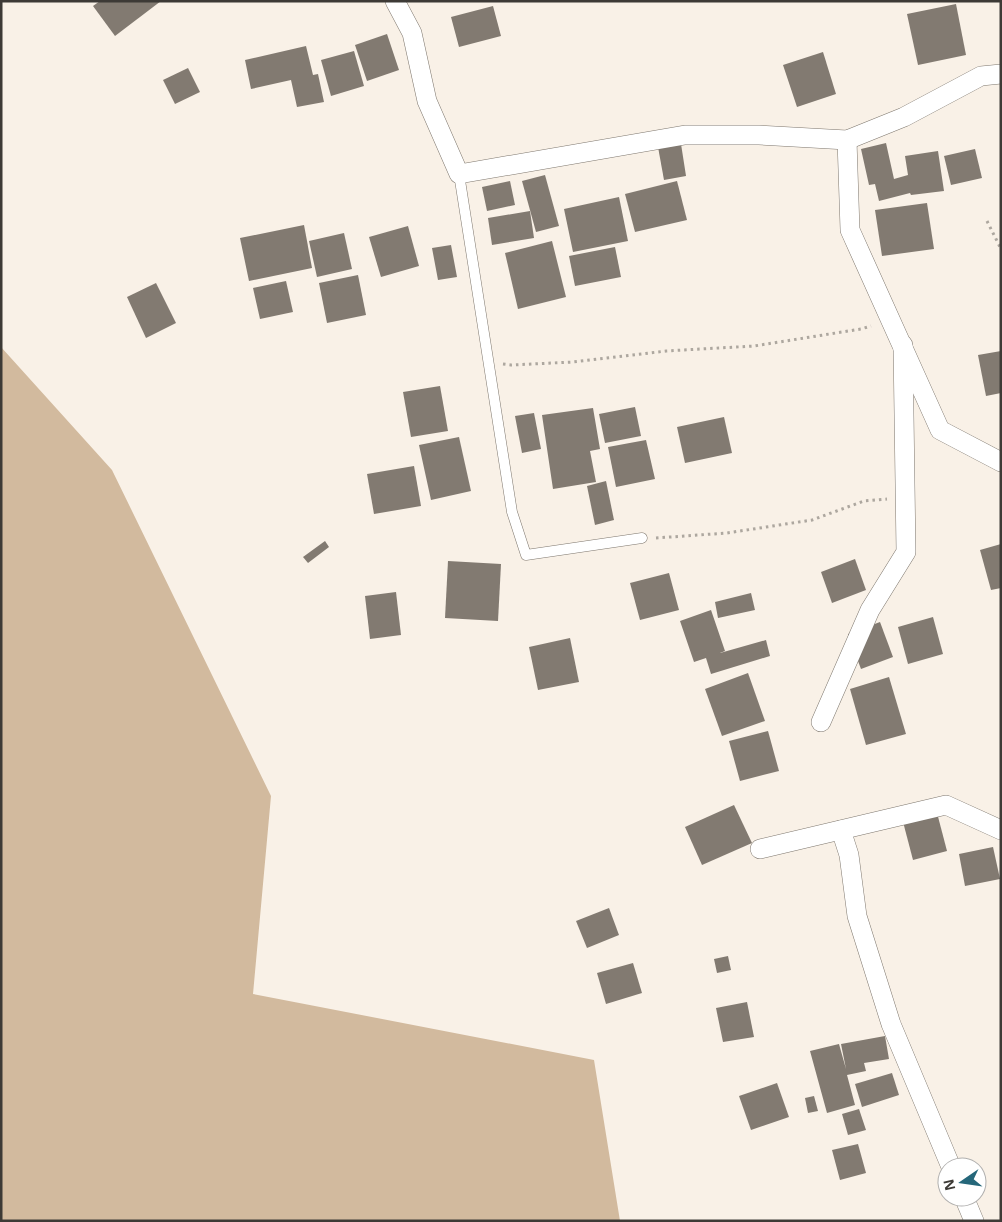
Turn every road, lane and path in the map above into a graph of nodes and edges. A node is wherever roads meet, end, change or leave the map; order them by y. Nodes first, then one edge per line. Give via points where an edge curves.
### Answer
1 (395, 1) edge
2 (1001, 74) edge
3 (847, 140) junction
4 (459, 174) junction
5 (987, 221) dead end
6 (1001, 249) edge
7 (890, 319) junction
8 (903, 346) junction
9 (488, 363) junction
10 (1001, 462) edge
11 (905, 497) junction
12 (642, 538) joint
13 (822, 722) dead end
14 (840, 830) junction
15 (1001, 830) edge
16 (760, 849) dead end
17 (947, 1157) edge
18 (968, 1207) edge
19 (974, 1221) edge

1 - 4 street via 412,34 427,101
2 - 3 street via 981,76 904,117
3 - 4 street via 685,135
3 - 7 street via 850,230
4 - 9 lane
5 - 6 path
7 - 8 street
7 - 9 path via 861,329 754,346 666,351 573,362
8 - 10 street via 940,430
8 - 11 street
9 - 12 lane via 512,512 526,555
11 - 12 path via 864,501 812,520 727,533
11 - 13 street via 906,552 870,610
14 - 15 street via 946,804
14 - 16 street
14 - 17 street via 849,855 857,916 891,1024
18 - 19 street

